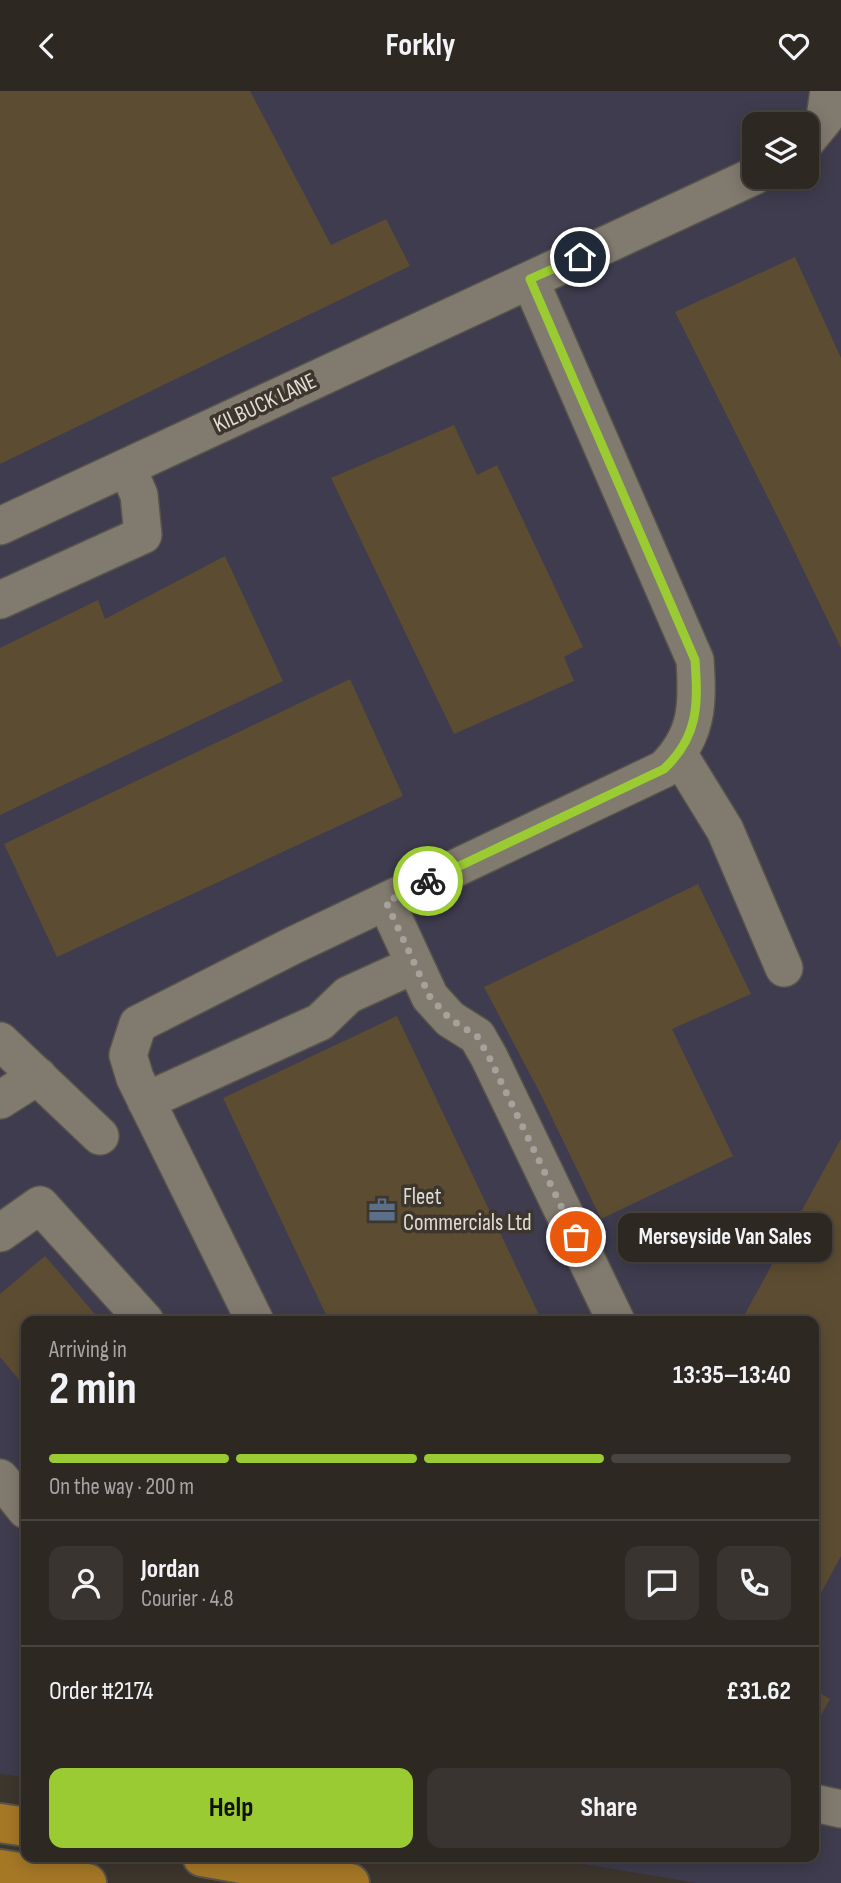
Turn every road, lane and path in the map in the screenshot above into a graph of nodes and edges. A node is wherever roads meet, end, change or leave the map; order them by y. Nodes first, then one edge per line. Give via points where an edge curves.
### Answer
1 (830, 91) edge
2 (819, 125) edge
3 (742, 182) edge
4 (530, 279) junction
5 (127, 467) junction
6 (0, 526) edge
7 (0, 600) edge
8 (679, 755) junction
9 (386, 902) junction
10 (414, 965) junction
11 (784, 968) dead end
12 (0, 1041) edge
13 (38, 1076) junction
14 (0, 1100) edge
15 (146, 1101) junction
16 (100, 1136) dead end
17 (0, 1233) edge
18 (140, 1316) edge
19 (253, 1316) edge
20 (614, 1316) edge
21 (0, 1478) edge
22 (21, 1504) edge
23 (819, 1804) edge
24 (841, 1809) edge
25 (0, 1823) edge
26 (21, 1826) edge
27 (232, 1862) edge
28 (0, 1869) edge
29 (87, 1883) edge
30 (350, 1883) edge

1 - 2 street
3 - 4 street, KILBUCK LANE
4 - 5 street, KILBUCK LANE
4 - 8 street via 695,660 698,697 690,736
5 - 6 street, KILBUCK LANE
5 - 7 street via 139,495 143,535
8 - 9 street via 664,769
8 - 11 street via 725,830
9 - 10 street
9 - 15 street via 138,1024 128,1055
10 - 15 street via 348,995 320,1021
10 - 20 street via 430,997 450,1019 477,1036 489,1057
12 - 13 street
13 - 14 street
13 - 16 street
15 - 19 street
17 - 18 street via 40,1205
21 - 22 street
23 - 24 street
25 - 26 highway
27 - 30 highway
28 - 29 highway

